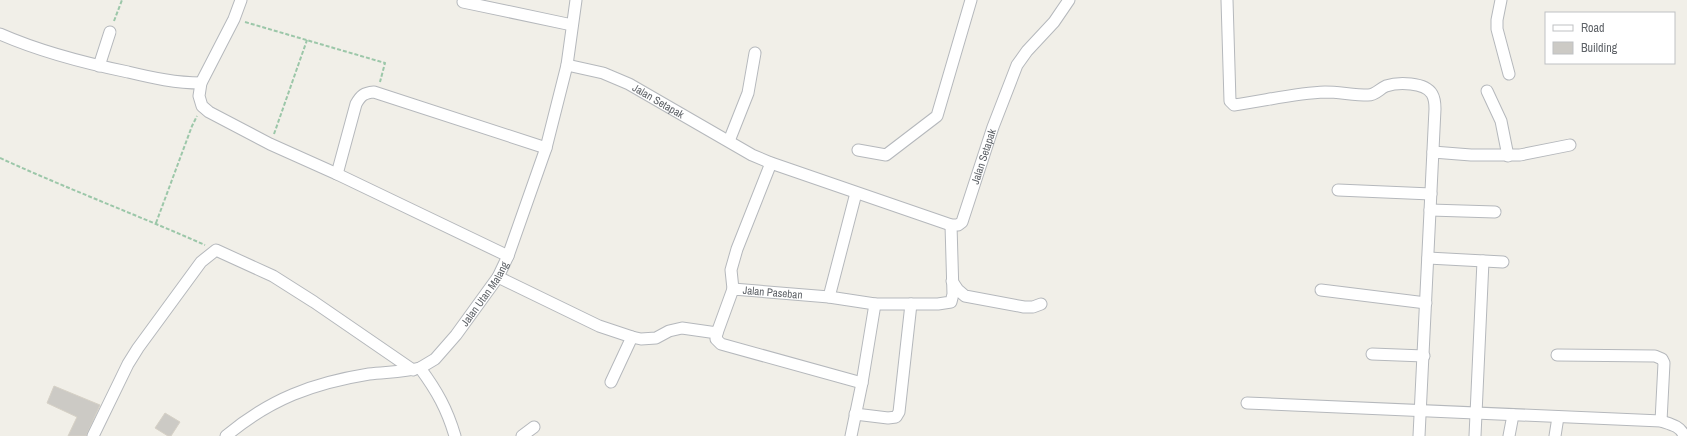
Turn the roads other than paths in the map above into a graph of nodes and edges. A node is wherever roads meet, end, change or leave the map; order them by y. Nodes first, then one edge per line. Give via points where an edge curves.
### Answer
1 (241, 0) edge
2 (576, 0) edge
3 (970, 0) edge
4 (1069, 0) edge
5 (1227, 0) edge
6 (1501, 0) edge
7 (463, 2) dead end
8 (572, 25) junction
9 (110, 32) road end
10 (0, 34) edge
11 (755, 53) dead end
12 (567, 65) junction
13 (99, 66) junction
14 (1509, 74) dead end
15 (201, 84) junction
16 (1487, 90) dead end
17 (729, 141) junction
18 (1570, 145) dead end
19 (546, 148) junction
20 (858, 150) dead end
21 (1433, 152) junction
22 (1508, 156) junction
23 (772, 163) junction
24 (337, 174) junction
25 (1338, 190) dead end
26 (856, 193) junction
27 (1431, 194) junction
28 (1430, 210) junction
29 (1495, 212) dead end
30 (951, 225) junction
31 (508, 256) junction
32 (1428, 258) junction
33 (1483, 261) junction
34 (1503, 262) dead end
35 (498, 277) junction
36 (952, 280) junction
37 (733, 289) junction
38 (1321, 290) dead end
39 (830, 297) junction
40 (1426, 303) junction
41 (875, 304) junction
42 (910, 304) junction
43 (1042, 304) dead end
44 (717, 333) junction
45 (632, 337) junction
46 (1372, 354) dead end
47 (1557, 355) dead end
48 (1424, 356) junction
49 (417, 369) junction
50 (611, 382) dead end
51 (862, 383) junction
52 (1247, 403) dead end
53 (1421, 410) junction
54 (1476, 413) junction
55 (855, 414) junction
56 (1514, 415) junction
57 (1558, 416) junction
58 (1661, 421) junction
59 (534, 427) dead end
60 (93, 436) edge
61 (226, 436) edge
62 (455, 436) edge
63 (522, 436) edge
64 (851, 436) edge
65 (1419, 436) edge
66 (1475, 436) edge
67 (1509, 436) edge
68 (1555, 436) edge
69 (1684, 436) edge

1 - 15 street
2 - 8 street, Jalan Utan Malang
3 - 20 street via 937,116 886,155
4 - 30 street, Jalan Setapak via 1054,22 1026,51 1017,65 992,127 962,222
5 - 21 street via 1230,101 1234,105 1326,92 1372,95 1393,84 1414,85 1429,90 1433,95
6 - 14 street via 1497,29
7 - 8 street
8 - 12 street, Jalan Utan Malang
9 - 13 street
10 - 13 street via 49,53
11 - 17 street via 748,93
12 - 17 street, Jalan Setapak via 603,73 629,84
12 - 19 street, Jalan Utan Malang
13 - 15 street via 182,83
15 - 24 street via 199,96 202,106 220,118
16 - 22 street via 1501,121
17 - 23 street, Jalan Setapak
18 - 22 street
19 - 24 street via 378,93 366,92 360,96 356,104
19 - 31 street, Jalan Utan Malang
21 - 22 street
21 - 27 street
23 - 26 street, Jalan Setapak
23 - 37 street via 737,249 731,270
24 - 31 street
25 - 27 street
26 - 30 street, Jalan Setapak
26 - 39 street
27 - 28 street
28 - 29 street
28 - 32 street
30 - 36 street, Jalan Paseban
31 - 35 street, Jalan Utan Malang
32 - 33 street
32 - 40 street
33 - 34 street
33 - 54 street
35 - 45 street via 599,326
35 - 49 street, Jalan Utan Malang via 443,351 429,365
36 - 42 street, Jalan Paseban via 951,302
36 - 43 street via 965,296 1024,307
37 - 39 street, Jalan Paseban
37 - 44 street, Jalan Paseban
38 - 40 street
39 - 41 street, Jalan Paseban
40 - 48 street
41 - 42 street, Jalan Paseban
41 - 51 street
42 - 55 street via 899,412 896,417 888,418
44 - 45 street via 682,328 656,338
44 - 51 street via 716,339 721,344
45 - 50 street
46 - 48 street
47 - 58 street via 1662,358 1664,363
48 - 53 street
49 - 60 street via 272,276 216,250 201,262 138,348
49 - 61 street, Jalan Utan Malang via 340,379 315,385 267,406
49 - 62 street via 436,389
51 - 55 street
52 - 53 street
53 - 54 street
53 - 65 street
54 - 56 street
54 - 66 street
55 - 64 street
56 - 57 street
56 - 67 street
57 - 58 street
57 - 68 street
58 - 69 street via 1676,426
59 - 63 street

